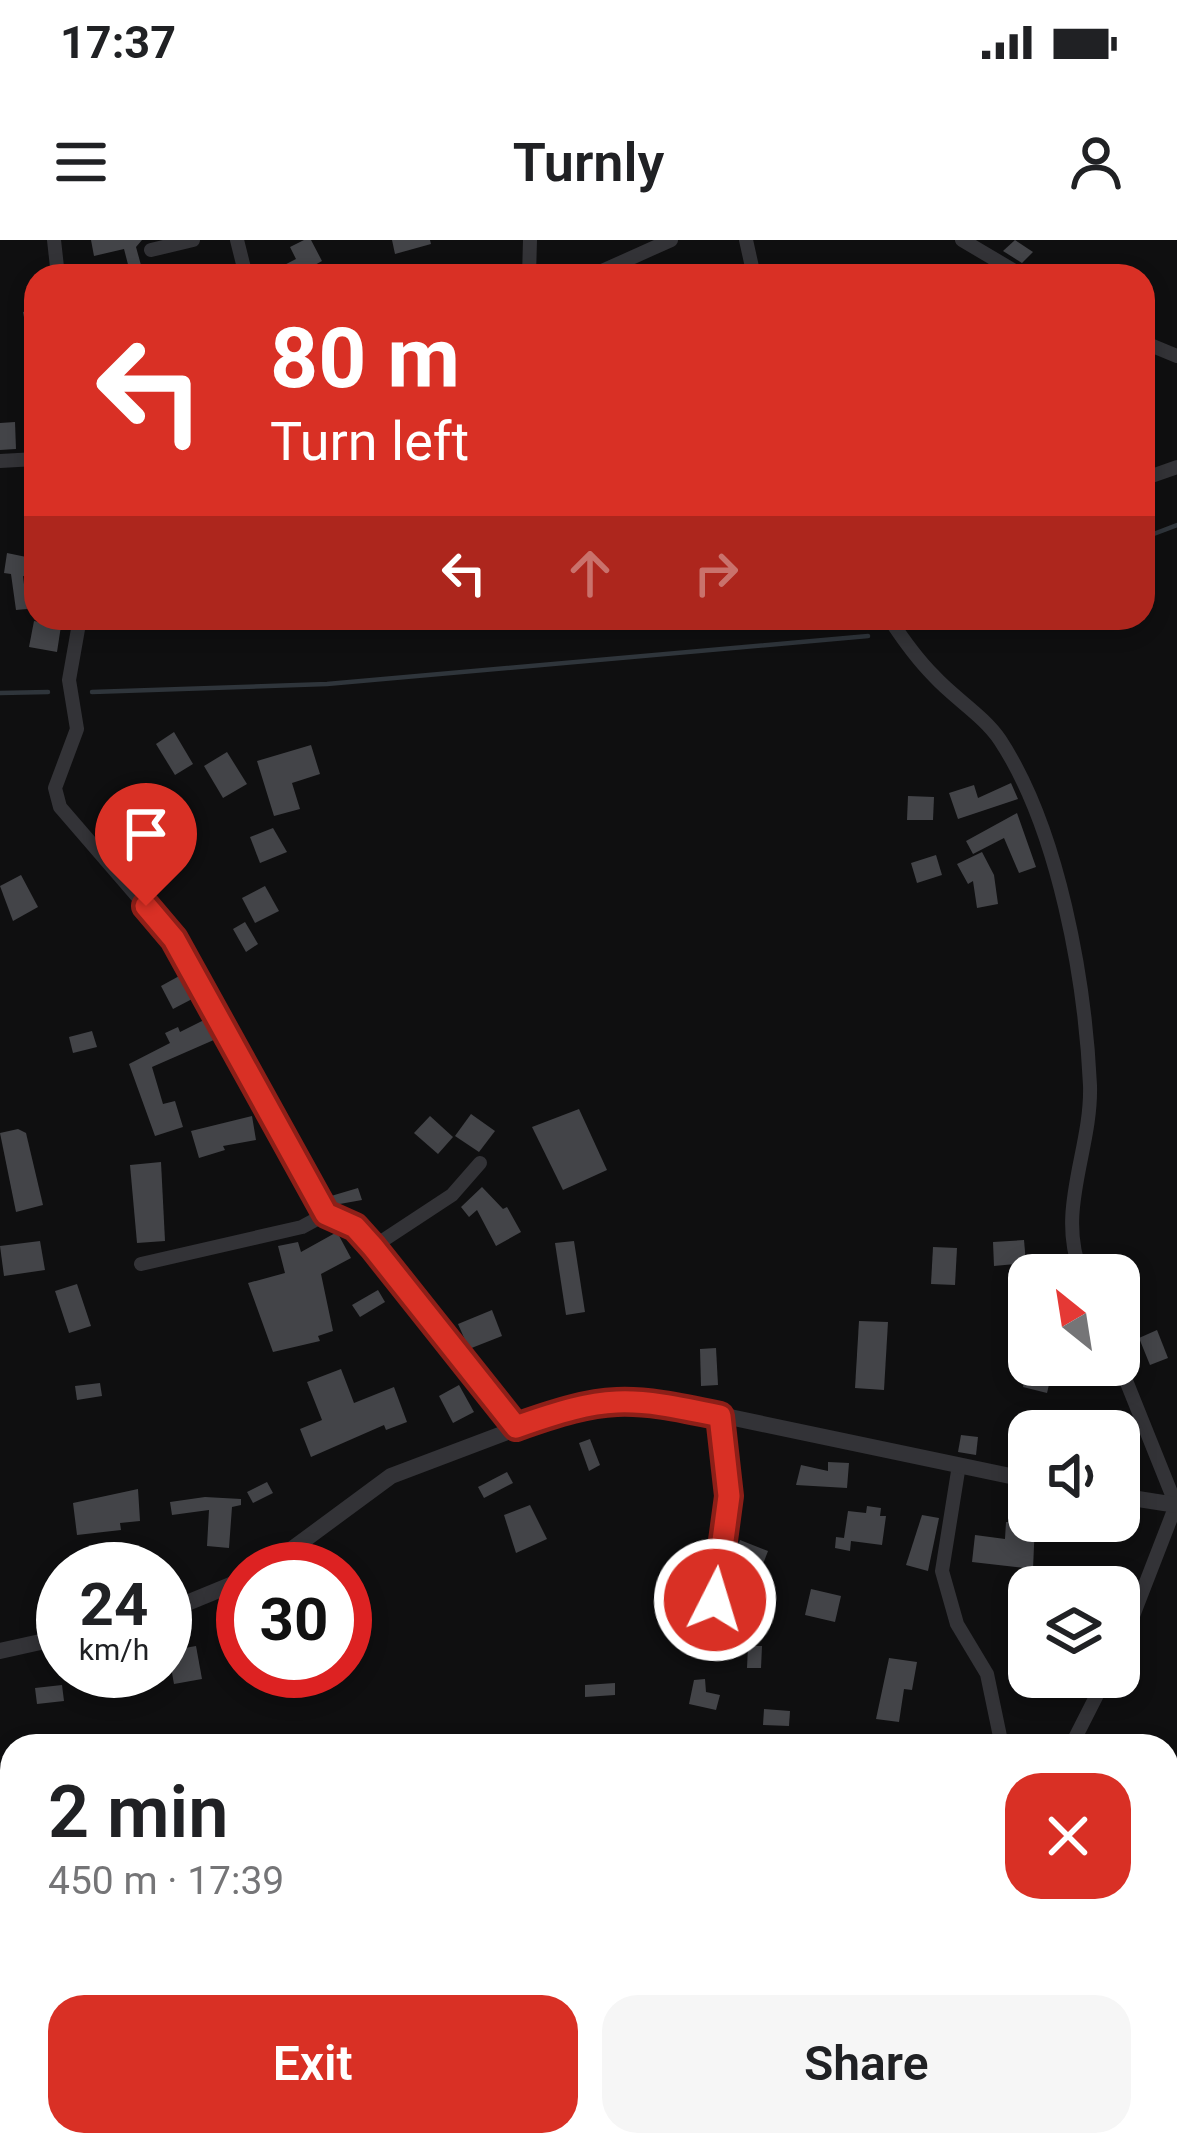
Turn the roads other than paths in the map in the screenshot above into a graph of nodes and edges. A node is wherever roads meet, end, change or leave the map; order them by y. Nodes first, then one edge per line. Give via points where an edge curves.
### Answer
1 (193, 240) edge
2 (670, 240) edge
3 (962, 240) edge
4 (151, 250) dead end
5 (617, 264) edge
6 (1003, 264) edge
7 (78, 630) edge
8 (898, 630) edge
9 (480, 1163) dead end
10 (326, 1214) junction
11 (373, 1247) junction
12 (1073, 1254) edge
13 (142, 1264) dead end
14 (1128, 1386) edge
15 (720, 1416) junction
16 (516, 1427) junction
17 (959, 1465) junction
18 (1008, 1476) edge
19 (1140, 1499) edge
20 (1176, 1505) edge
21 (302, 1542) edge
22 (1140, 1598) edge
23 (715, 1600) dead end
24 (36, 1643) edge
25 (0, 1651) edge
26 (1095, 1698) edge
27 (999, 1734) edge
28 (1076, 1734) edge

1 - 4 street
2 - 5 street
3 - 6 street
7 - 10 street via 69,680 77,729 55,788 60,807 174,939
8 - 12 street via 998,738 1056,879 1088,1047 1088,1114 1070,1209
9 - 11 street via 452,1195
10 - 11 street via 355,1227
10 - 13 street via 302,1227
11 - 16 street
14 - 20 street
15 - 16 street via 615,1398
15 - 17 street
15 - 23 street via 729,1496
16 - 21 street via 391,1476
17 - 18 street
17 - 27 street via 942,1571 957,1624 987,1675
19 - 20 street
20 - 22 street
24 - 25 street
26 - 28 street

